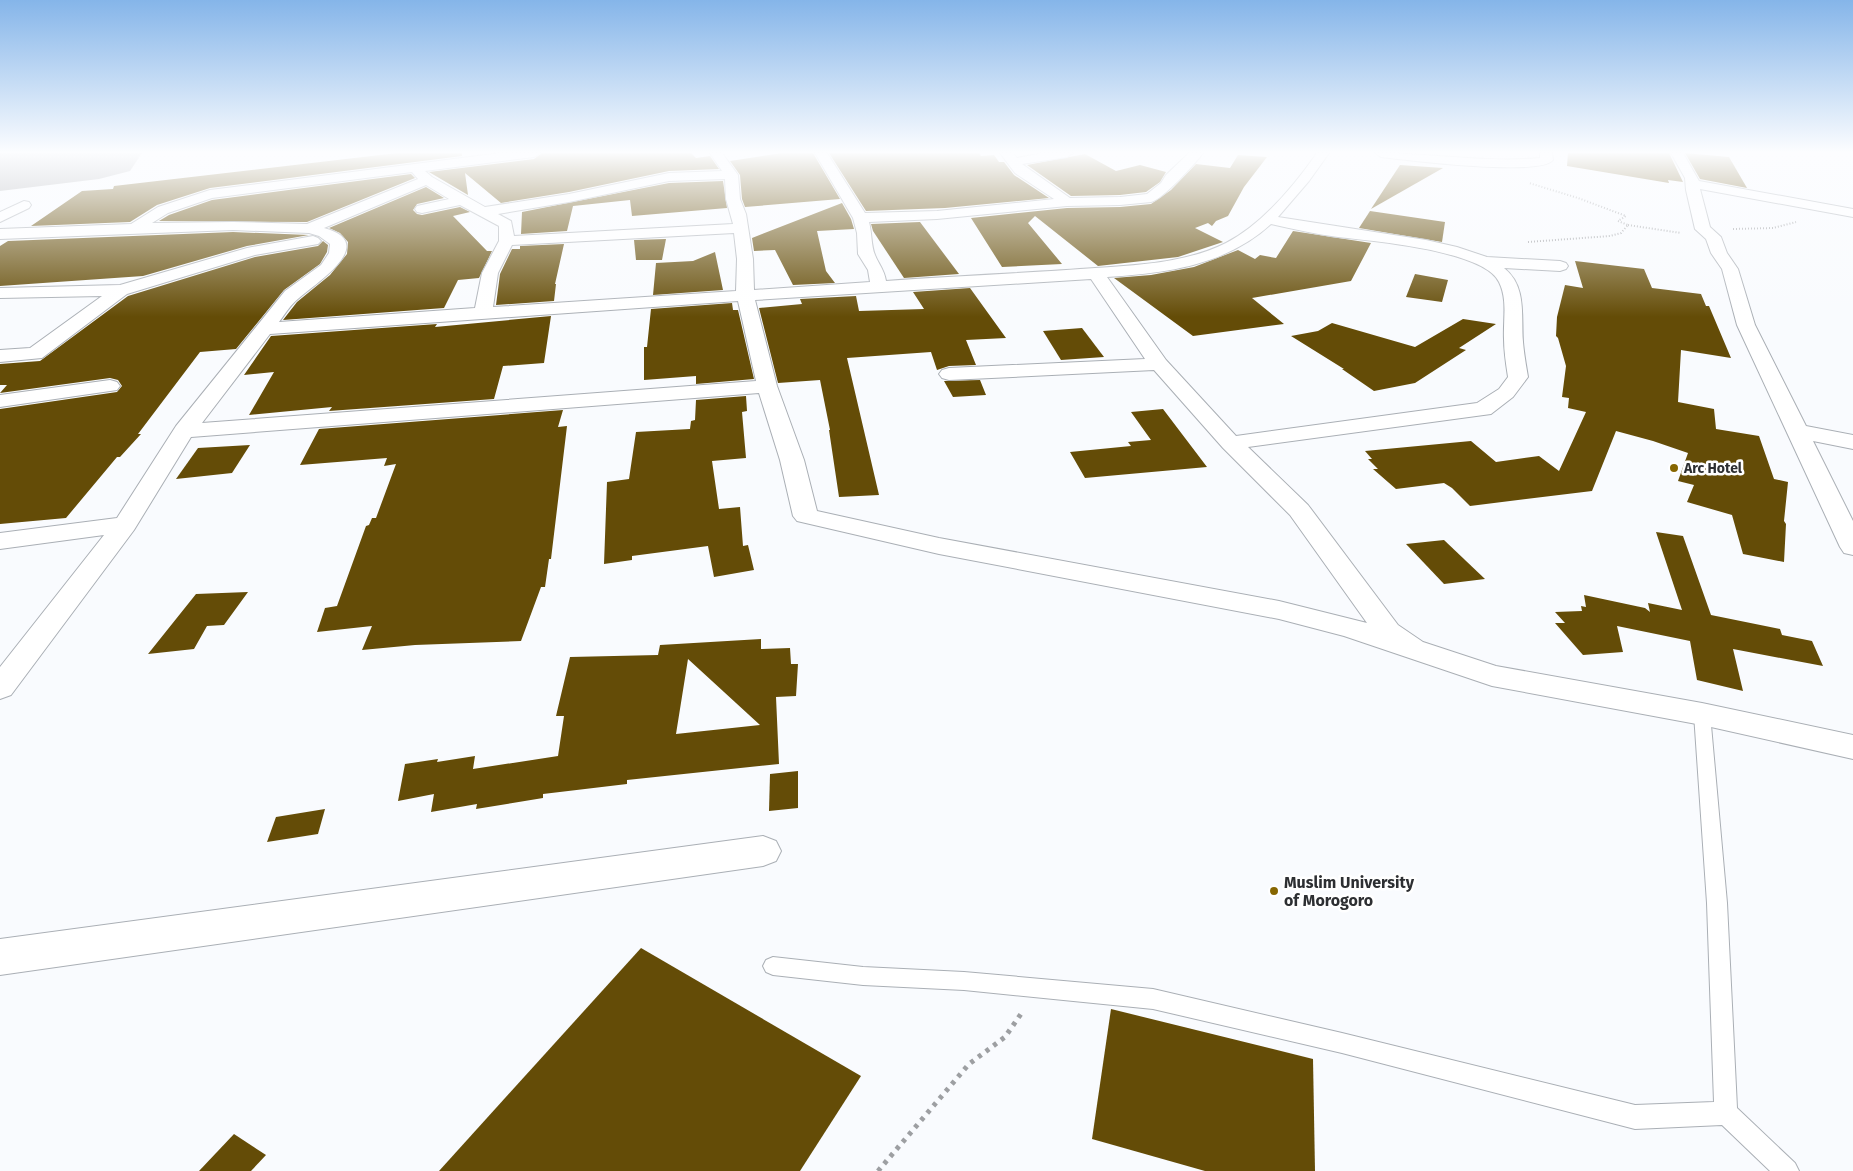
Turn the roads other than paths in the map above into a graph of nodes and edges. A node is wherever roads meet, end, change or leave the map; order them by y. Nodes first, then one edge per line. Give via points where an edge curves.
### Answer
1 (18, 208) edge
2 (170, 208) edge
3 (360, 208) edge
4 (428, 208) edge
5 (475, 208) edge
6 (510, 208) edge
7 (736, 208) edge
8 (854, 208) edge
9 (1011, 208) edge
10 (1278, 208) edge
11 (1699, 208) edge
12 (1824, 208) edge
13 (422, 209) dead end
14 (483, 212) junction
15 (1853, 213) edge
16 (0, 218) edge
17 (860, 218) junction
18 (1266, 220) junction
19 (135, 228) junction
20 (741, 228) junction
21 (309, 229) junction
22 (0, 234) edge
23 (333, 237) junction
24 (507, 240) junction
25 (1486, 262) junction
26 (1560, 266) dead end
27 (1095, 273) junction
28 (879, 287) junction
29 (121, 290) junction
30 (0, 293) edge
31 (745, 294) junction
32 (483, 312) junction
33 (264, 330) junction
34 (3, 364) edge
35 (1159, 364) junction
36 (949, 374) dead end
37 (110, 386) dead end
38 (767, 386) junction
39 (0, 401) edge
40 (184, 431) junction
41 (1797, 431) junction
42 (1853, 442) edge
43 (1231, 443) junction
44 (125, 525) junction
45 (0, 541) edge
46 (1853, 547) edge
47 (1412, 649) junction
48 (0, 688) edge
49 (1702, 714) junction
50 (1853, 747) edge
51 (763, 851) dead end
52 (0, 957) edge
53 (773, 966) dead end
54 (1726, 1113) junction
55 (1787, 1171) edge

1 - 16 street
2 - 19 street
3 - 21 street
4 - 13 street
5 - 14 street
6 - 14 street
7 - 20 street
8 - 17 street
9 - 17 street
10 - 18 street
11 - 41 street via 1708,232 1730,268 1746,326
12 - 15 street
14 - 24 street via 506,224
17 - 28 street via 866,254 876,270
18 - 25 street via 1431,246
18 - 27 street via 1231,246 1207,255 1181,263
19 - 21 street via 233,226
19 - 22 street
20 - 24 street
20 - 31 street
21 - 23 street
23 - 29 street via 253,251
23 - 33 street via 338,242 337,253 327,268 291,295
24 - 32 street via 490,273
25 - 26 street
25 - 43 street via 1504,276 1514,313 1518,377 1506,393 1483,409
27 - 28 street
27 - 35 street
28 - 31 street
29 - 30 street
29 - 34 street via 35,354
31 - 32 street
31 - 38 street
32 - 33 street
33 - 40 street
35 - 36 street
35 - 43 street
37 - 39 street
38 - 40 street
38 - 47 street via 792,460 806,516 939,546 1278,610 1354,629
40 - 44 street
41 - 42 street
41 - 46 street
43 - 47 street via 1299,510 1388,632
44 - 45 street
44 - 48 street
47 - 49 street via 1492,676
49 - 50 street
49 - 54 lane via 1717,903
51 - 52 street
53 - 54 lane via 863,976 964,980 1153,999 1635,1117
54 - 55 lane

